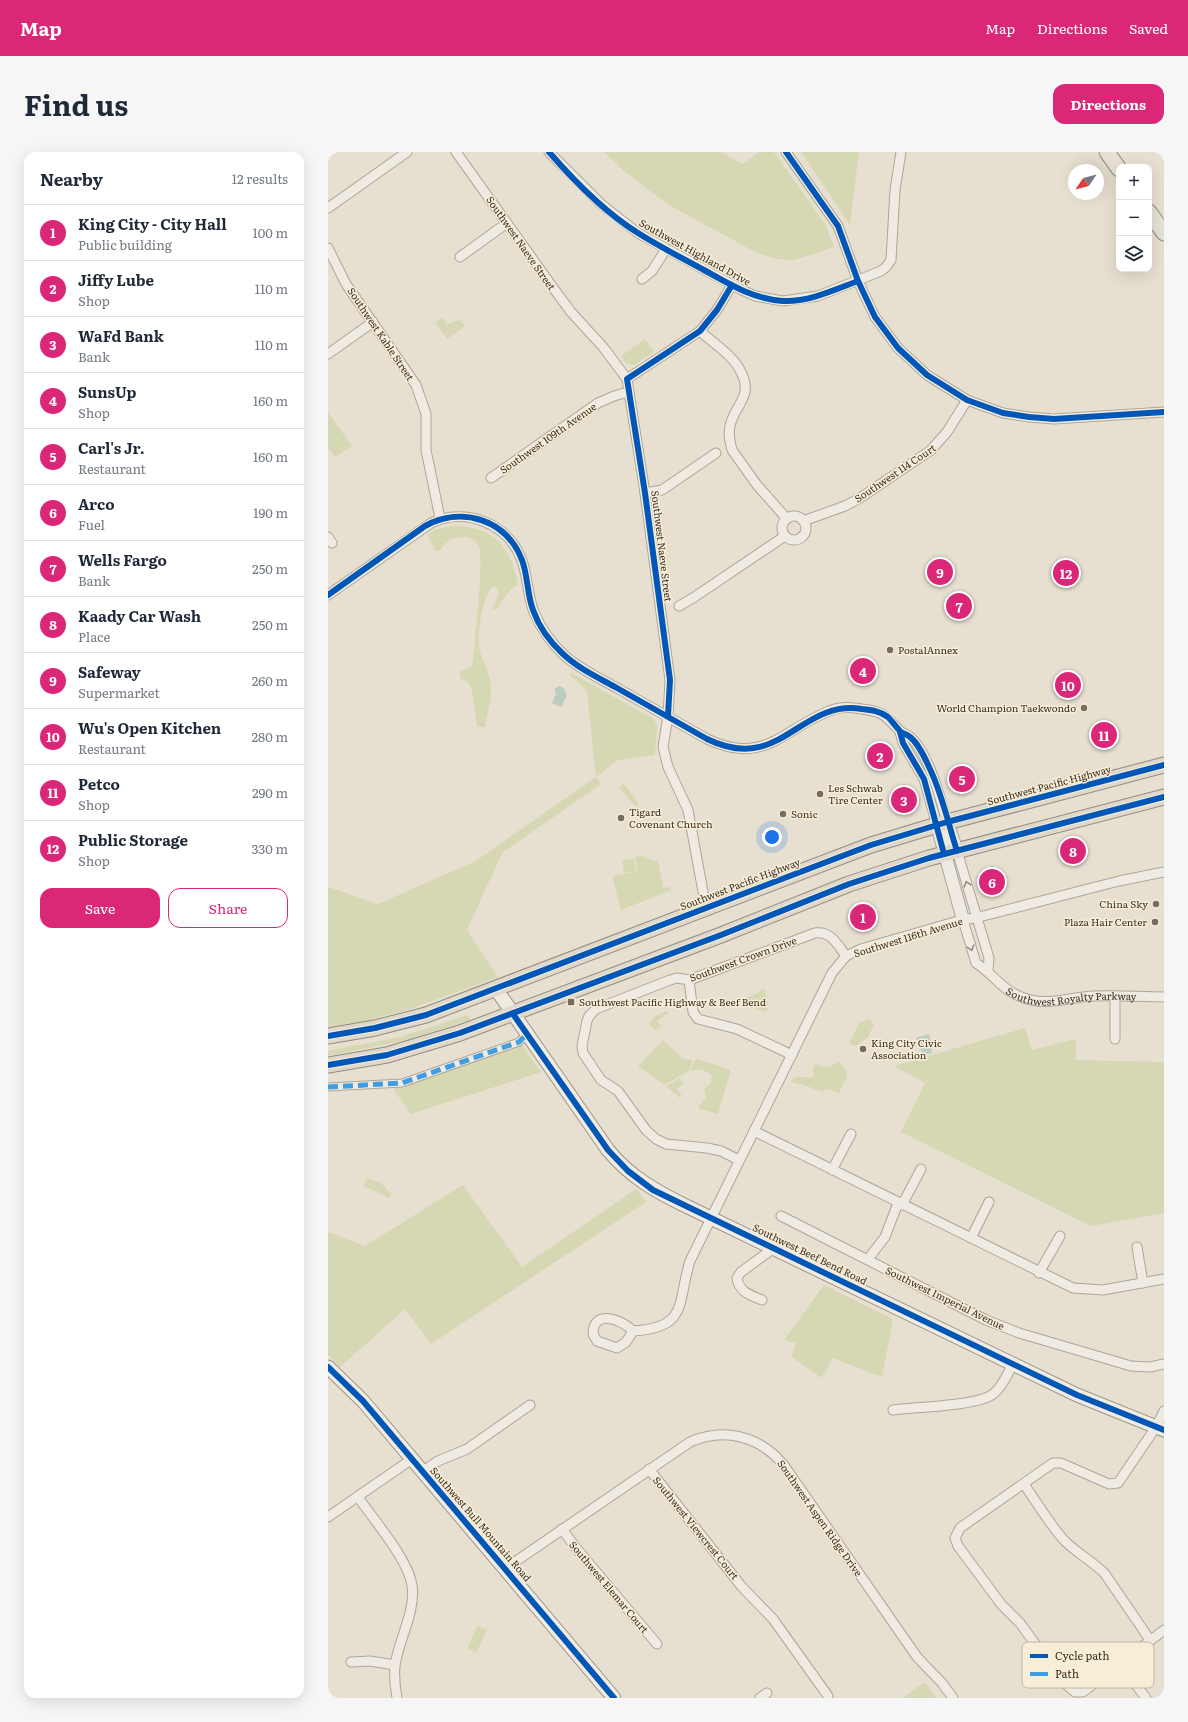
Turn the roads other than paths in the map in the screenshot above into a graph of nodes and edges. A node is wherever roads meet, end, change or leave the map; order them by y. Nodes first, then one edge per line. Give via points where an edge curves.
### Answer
1 (407, 152) edge
2 (456, 152) edge
3 (549, 152) edge
4 (786, 152) edge
5 (901, 152) edge
6 (1107, 152) edge
7 (1116, 165) edge
8 (328, 208) edge
9 (1152, 216) edge
10 (507, 223) junction
11 (1164, 233) edge
12 (328, 248) edge
13 (666, 249) junction
14 (460, 257) dead end
15 (642, 279) dead end
16 (858, 281) junction
17 (732, 285) junction
18 (373, 322) junction
19 (700, 331) junction
20 (328, 354) edge
21 (627, 379) junction
22 (628, 392) junction
23 (967, 400) junction
24 (1164, 412) edge
25 (716, 453) dead end
26 (491, 478) dead end
27 (645, 493) junction
28 (440, 518) junction
29 (787, 519) junction
30 (803, 521) junction
31 (785, 536) junction
32 (328, 595) edge
33 (679, 606) dead end
34 (668, 716) junction
35 (1164, 765) edge
36 (1164, 797) edge
37 (942, 824) junction
38 (950, 853) junction
39 (1164, 872) edge
40 (706, 908) junction
41 (977, 918) junction
42 (963, 920) junction
43 (846, 956) junction
44 (988, 971) junction
45 (689, 980) junction
46 (496, 989) junction
47 (1115, 996) junction
48 (1164, 997) edge
49 (513, 1014) junction
50 (527, 1034) junction
51 (328, 1036) edge
52 (1115, 1039) dead end
53 (792, 1055) junction
54 (328, 1065) edge
55 (328, 1088) edge
56 (754, 1131) junction
57 (851, 1134) dead end
58 (739, 1160) junction
59 (921, 1169) dead end
60 (832, 1170) junction
61 (990, 1202) dead end
62 (900, 1204) junction
63 (781, 1216) dead end
64 (711, 1218) junction
65 (1060, 1236) dead end
66 (971, 1238) junction
67 (1137, 1247) dead end
68 (774, 1248) junction
69 (868, 1259) junction
70 (1040, 1273) junction
71 (1164, 1279) edge
72 (1143, 1283) junction
73 (762, 1300) dead end
74 (633, 1331) dead end
75 (1013, 1363) junction
76 (1164, 1364) edge
77 (328, 1366) edge
78 (530, 1405) dead end
79 (893, 1410) dead end
80 (1164, 1411) edge
81 (1160, 1428) edge
82 (412, 1459) junction
83 (649, 1469) junction
84 (423, 1471) junction
85 (1024, 1484) junction
86 (358, 1497) junction
87 (328, 1518) edge
88 (562, 1529) junction
89 (506, 1568) junction
90 (1164, 1630) edge
91 (1150, 1640) junction
92 (1034, 1642) edge
93 (1148, 1642) edge
94 (657, 1644) dead end
95 (351, 1662) dead end
96 (395, 1665) junction
97 (1070, 1688) edge
98 (1088, 1688) edge
99 (1138, 1688) edge
100 (828, 1696) dead end
101 (397, 1698) edge
102 (614, 1698) edge
103 (953, 1698) edge
104 (1146, 1698) edge

1 - 8 street
2 - 10 street, Southwest Naeve Street
3 - 13 street, Southwest Highland Drive via 601,204 638,233
4 - 16 street via 838,226
5 - 16 street, Southwest Highland Drive via 895,190 891,260 880,271
6 - 7 main road
9 - 11 main road
10 - 14 street
10 - 21 street, Southwest Naeve Street via 571,312 604,347
12 - 18 street, Southwest Kable Street via 346,284
13 - 15 street via 652,271
13 - 17 street, Southwest Highland Drive
16 - 17 street, Southwest Highland Drive via 818,296 791,301 766,299
16 - 23 street via 875,317 898,348 927,375
17 - 19 street
18 - 20 street
18 - 28 street, Southwest Kable Street via 416,385 426,414 426,450
19 - 21 street
19 - 29 street via 733,361 745,382 742,403 730,424 732,450 757,485
21 - 22 street, Southwest Naeve Street
22 - 26 street, Southwest 109th Avenue via 598,402
22 - 27 street, Southwest Naeve Street
23 - 24 street via 1003,413 1042,419
23 - 30 street, Southwest 114 Court via 947,432 931,450 860,498
25 - 27 street via 662,490
27 - 34 street, Southwest Naeve Street via 670,680
28 - 32 street
28 - 34 street, Southwest Royalty Parkway via 474,518 500,530 518,552 524,566 533,610 542,629 555,646 580,667
29 - 30 street via 795,517
29 - 31 street via 782,527
30 - 31 street via 806,530 801,538 792,540
31 - 33 street
34 - 37 street, Southwest Royalty Parkway via 714,742 737,748 752,748 774,742 816,717 841,708 877,712 891,720 900,732 903,743 924,779
34 - 40 street, Southwest Naeve Street via 663,747 665,758 688,810
35 - 37 highway, Southwest Pacific Highway
36 - 38 highway
37 - 38 street, Southwest Royalty Parkway
37 - 40 highway, Southwest Pacific Highway via 865,847
41 -> 38 street, Southwest Royalty Parkway
38 - 42 street, Southwest Royalty Parkway
38 - 49 highway via 849,884
39 - 41 street, Southwest 116th Avenue via 1119,881
40 - 46 highway, Southwest Pacific Highway
41 - 42 street, Southwest 116th Avenue
41 - 44 street, Southwest Royalty Parkway via 989,958
42 - 43 street, Southwest 116th Avenue via 861,949
42 -> 44 street, Southwest Royalty Parkway via 976,964
43 - 45 street, Southwest Crown Drive via 830,936 823,932 815,932
43 - 53 street, Southwest 116th Avenue via 832,973
44 - 47 street, Southwest Royalty Parkway via 1003,987 1036,1002
45 - 53 street via 692,1012 698,1019 737,1029
45 - 58 street, Southwest Crown Drive via 670,980 596,1009 587,1021 583,1053 599,1077 615,1087 646,1130 656,1139 666,1144 721,1151
46 - 49 main road, Southwest Beef Bend Road
46 - 51 highway, Southwest Pacific Highway via 401,1022
47 - 48 street, Southwest Royalty Parkway
47 - 52 street
49 - 50 main road, Southwest Beef Bend Road
49 - 54 highway via 406,1050
50 - 55 street via 519,1042 402,1083
50 - 64 main road, Southwest Beef Bend Road via 617,1161 635,1178 654,1190
53 - 56 street, Southwest 116th Avenue
56 - 58 street, Southwest 116th Avenue
56 - 60 street
57 - 60 street
58 - 64 street, Southwest 116th Avenue
59 - 62 street
60 - 62 street
61 - 66 street
62 - 66 street
62 - 69 street via 883,1242
63 - 69 street, Southwest Imperial Avenue
64 - 68 main road, Southwest Beef Bend Road
64 - 74 street, Southwest 116th Avenue via 690,1261 678,1313 659,1328
65 - 70 street
66 - 70 street
67 - 72 street
68 - 73 street via 741,1272 737,1278 742,1290
68 - 75 main road, Southwest Beef Bend Road
69 - 76 street, Southwest Imperial Avenue via 986,1320 1019,1333 1131,1366 1150,1367
70 - 72 street via 1081,1290 1103,1290
71 - 72 street
75 - 79 street via 1004,1382 993,1394 979,1401
75 - 81 main road, Southwest Beef Bend Road via 1078,1395
77 - 82 main road, Southwest Bull Mountain Road via 361,1399
78 - 84 street via 467,1449 438,1461
80 - 81 street
81 - 85 street via 1118,1483 1109,1484 1057,1462
82 - 84 main road, Southwest Bull Mountain Road
82 - 86 street
83 - 88 street, Southwest Aspen Ridge Drive
83 - 100 street, Southwest Viewcrest Court via 742,1587 773,1619
83 - 103 street, Southwest Aspen Ridge Drive via 684,1445 707,1436 741,1436 760,1443 783,1464 917,1657
84 - 89 main road, Southwest Bull Mountain Road
85 - 91 street via 1062,1538 1105,1574
85 - 92 street via 960,1528 955,1538 958,1546 1001,1604 1015,1616
86 - 87 street
86 - 96 street via 403,1562 411,1580 412,1601
88 - 89 street, Southwest Aspen Ridge Drive
88 - 94 street, Southwest Elemar Court
89 - 102 main road, Southwest Bull Mountain Road
90 - 91 street
91 - 93 street
95 - 96 street via 370,1661
96 - 101 street via 394,1684
97 - 98 street via 1075,1692 1083,1692
99 - 104 street

